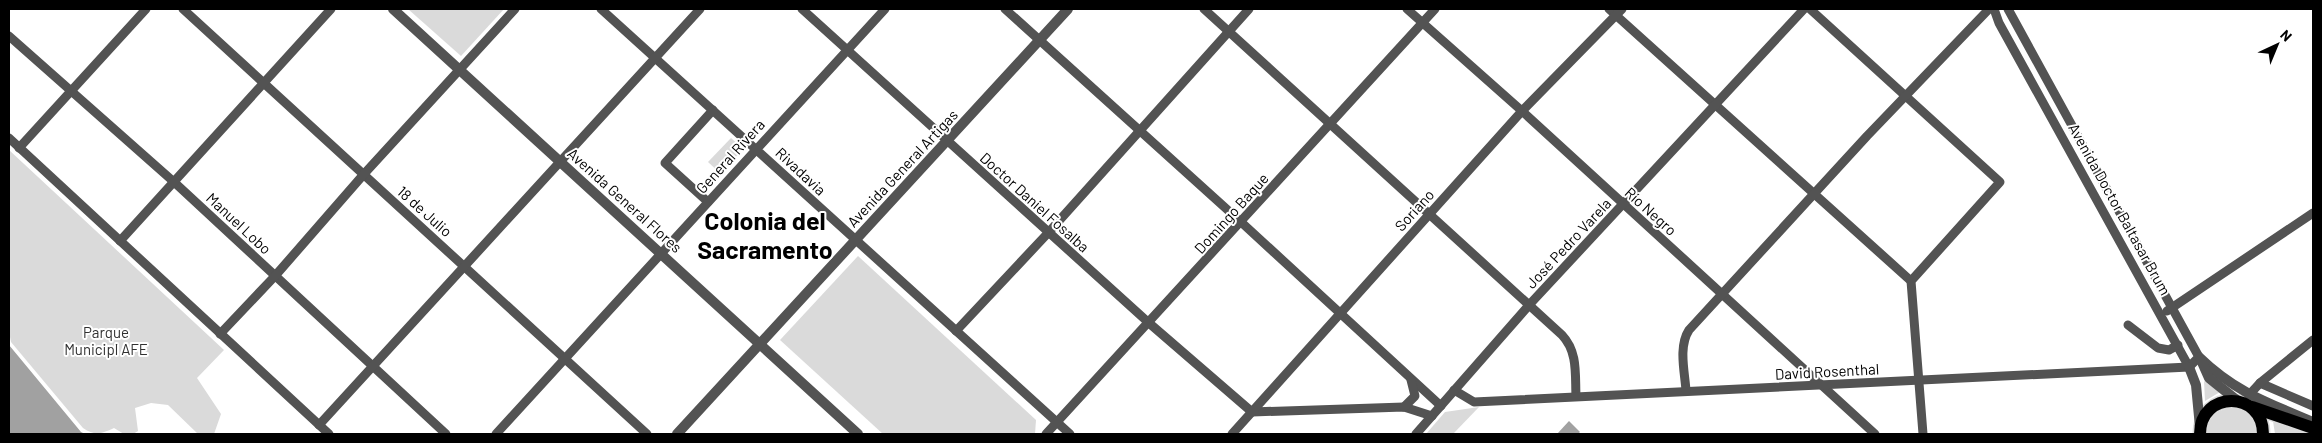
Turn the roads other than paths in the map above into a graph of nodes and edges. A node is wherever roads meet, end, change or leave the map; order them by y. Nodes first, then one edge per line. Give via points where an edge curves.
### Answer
1 (146, 9) edge
2 (184, 9) edge
3 (331, 9) edge
4 (393, 9) edge
5 (515, 9) edge
6 (602, 9) edge
7 (700, 9) edge
8 (802, 9) edge
9 (885, 9) edge
10 (1005, 9) edge
11 (1068, 9) edge
12 (1204, 9) edge
13 (1249, 9) edge
14 (1407, 9) edge
15 (1435, 9) edge
16 (1804, 9) edge
17 (1810, 9) edge
18 (1989, 9) edge
19 (1994, 9) edge
20 (2008, 9) edge
21 (1616, 11) edge
22 (1422, 22) junction
23 (1229, 31) junction
24 (9, 36) edge
25 (1039, 39) junction
26 (847, 49) junction
27 (655, 58) junction
28 (459, 69) junction
29 (264, 83) junction
30 (72, 90) junction
31 (1907, 96) junction
32 (1714, 104) junction
33 (713, 110) junction
34 (1522, 111) junction
35 (1331, 123) junction
36 (1140, 129) junction
37 (9, 138) edge
38 (948, 141) junction
39 (19, 148) junction
40 (756, 149) junction
41 (560, 162) junction
42 (364, 174) junction
43 (174, 182) junction
44 (1814, 195) junction
45 (708, 202) junction
46 (1622, 204) junction
47 (1429, 213) junction
48 (2313, 214) edge
49 (1241, 222) junction
50 (1048, 233) junction
51 (120, 241) junction
52 (856, 241) junction
53 (661, 253) junction
54 (465, 266) junction
55 (275, 276) junction
56 (1911, 282) junction
57 (1722, 294) junction
58 (1530, 304) junction
59 (2172, 308) junction
60 (1339, 313) junction
61 (2160, 315) junction
62 (1149, 323) junction
63 (2128, 325) dead end
64 (956, 332) junction
65 (220, 334) junction
66 (2313, 340) edge
67 (760, 344) junction
68 (2178, 345) junction
69 (2200, 357) junction
70 (564, 358) junction
71 (373, 367) junction
72 (2189, 367) junction
73 (1410, 379) junction
74 (1920, 380) junction
75 (2260, 383) junction
76 (1820, 385) junction
77 (1454, 390) junction
78 (1686, 391) junction
79 (1576, 396) junction
80 (2246, 401) junction
81 (1441, 406) junction
82 (2313, 406) edge
83 (1404, 407) junction
84 (1252, 412) junction
85 (1432, 416) junction
86 (1057, 422) junction
87 (2313, 422) edge
88 (319, 425) junction
89 (2313, 428) edge
90 (2200, 432) edge
91 (329, 434) edge
92 (446, 434) edge
93 (496, 434) edge
94 (647, 434) edge
95 (676, 434) edge
96 (858, 434) edge
97 (1046, 434) edge
98 (1070, 434) edge
99 (1232, 434) edge
100 (1416, 434) edge
101 (1875, 434) edge
102 (1923, 434) edge
103 (2264, 434) edge

1 - 30 street
2 - 29 street, 18 de Julio
3 - 29 street
4 - 28 street, Avenida General Flores
5 - 28 street
6 - 27 street, Rivadavia
7 - 27 street
8 - 26 street, Doctor Daniel Fosalba
9 - 26 street, General Rivera
10 - 25 street
11 - 25 street, Avenida General Artigas
12 - 23 street
13 - 23 street
14 - 22 street, Río Negro
15 - 22 street, Domingo Baque
16 - 32 street, José Pedro Varela
17 - 31 street
18 - 31 street
19 - 61 street, Avenida Doctor Baltasar Brum
20 - 59 street, Avenida Doctor Baltasar Brum
21 - 32 street
21 - 34 street, Soriano
22 - 34 street, Río Negro
22 - 35 street, Domingo Baque
23 - 35 street
23 - 36 street
24 - 30 street, Manuel Lobo
25 - 36 street
25 - 38 street, Avenida General Artigas
26 - 38 street, Doctor Daniel Fosalba
26 - 40 street, General Rivera
27 - 33 street, Rivadavia
27 - 41 street
28 - 41 street, Avenida General Flores
28 - 42 street
29 - 42 street, 18 de Julio
29 - 43 street
30 - 39 street
30 - 43 street, Manuel Lobo
31 - 44 street
31 - 56 street via 2000,182
32 - 44 street
32 - 46 street, José Pedro Varela
33 - 40 street, Rivadavia
33 - 45 street via 665,163
34 - 46 street, Río Negro
34 - 47 street, Soriano
35 - 47 street
35 - 49 street, Domingo Baque
36 - 49 street
36 - 50 street
37 - 39 street
38 - 50 street, Doctor Daniel Fosalba
38 - 52 street, Avenida General Artigas
39 - 51 street
40 - 45 street, General Rivera
40 - 52 street, Rivadavia
41 - 53 street, Avenida General Flores
41 - 54 street
42 - 54 street, 18 de Julio
42 - 55 street
43 - 51 street
43 - 55 street, Manuel Lobo
44 - 56 street
44 - 57 street
45 - 53 street, General Rivera
46 - 57 street, Río Negro
46 - 58 street, José Pedro Varela
47 - 58 street
47 - 60 street, Soriano
48 - 59 street
49 - 60 street
49 - 62 street, Domingo Baque
50 - 62 street, Doctor Daniel Fosalba
50 - 64 street
51 - 65 street
52 - 64 street, Rivadavia
52 - 67 street, Avenida General Artigas
53 - 67 street, Avenida General Flores
53 - 70 street, General Rivera
54 - 70 street, 18 de Julio
54 - 71 street
55 - 65 street
55 - 71 street, Manuel Lobo
56 - 74 street
57 - 76 street, Río Negro
57 - 78 street via 1686,336 1683,349
58 - 77 street, José Pedro Varela
58 - 79 street via 1571,346
59 - 61 street
59 - 69 street, Avenida Doctor Baltasar Brum
60 - 73 street
60 - 84 street, Soriano
61 - 68 street, Avenida Doctor Baltasar Brum
62 - 84 street, Doctor Daniel Fosalba
62 - 86 street, Domingo Baque
63 - 68 street via 2158,348 2169,350
64 - 86 street, Rivadavia
65 - 88 street
66 - 75 street
67 - 95 street, Avenida General Artigas
67 - 96 street, Avenida General Flores
68 - 72 street, Avenida Doctor Baltasar Brum
69 - 72 street
69 - 80 street, Avenida Doctor Baltasar Brum via 2209,378
70 - 93 street, General Rivera
70 - 94 street, 18 de Julio
71 - 88 street
71 - 92 street, Manuel Lobo
72 - 74 street, David Rosenthal
72 - 90 street, Avenida Doctor Baltasar Brum via 2196,385
73 - 81 street
73 - 83 street via 1414,396
74 - 76 street, David Rosenthal
74 - 102 street
75 - 80 street
75 - 82 street
76 - 78 street, David Rosenthal
76 - 101 street, Río Negro
77 - 79 street, David Rosenthal via 1474,402
77 - 81 street, José Pedro Varela
78 - 79 street, David Rosenthal
80 - 87 street, Avenida Doctor Baltasar Brum
80 - 89 main road, Avenida Doctor Baltasar Brum
80 - 90 main road via 2225,401 2212,408 2203,419
80 - 103 main road via 2261,420
81 - 85 street, José Pedro Varela
83 - 84 street
83 - 85 street
84 - 99 street, Soriano
85 - 100 street, José Pedro Varela
86 - 97 street, Domingo Baque
86 - 98 street, Rivadavia
88 - 91 street

